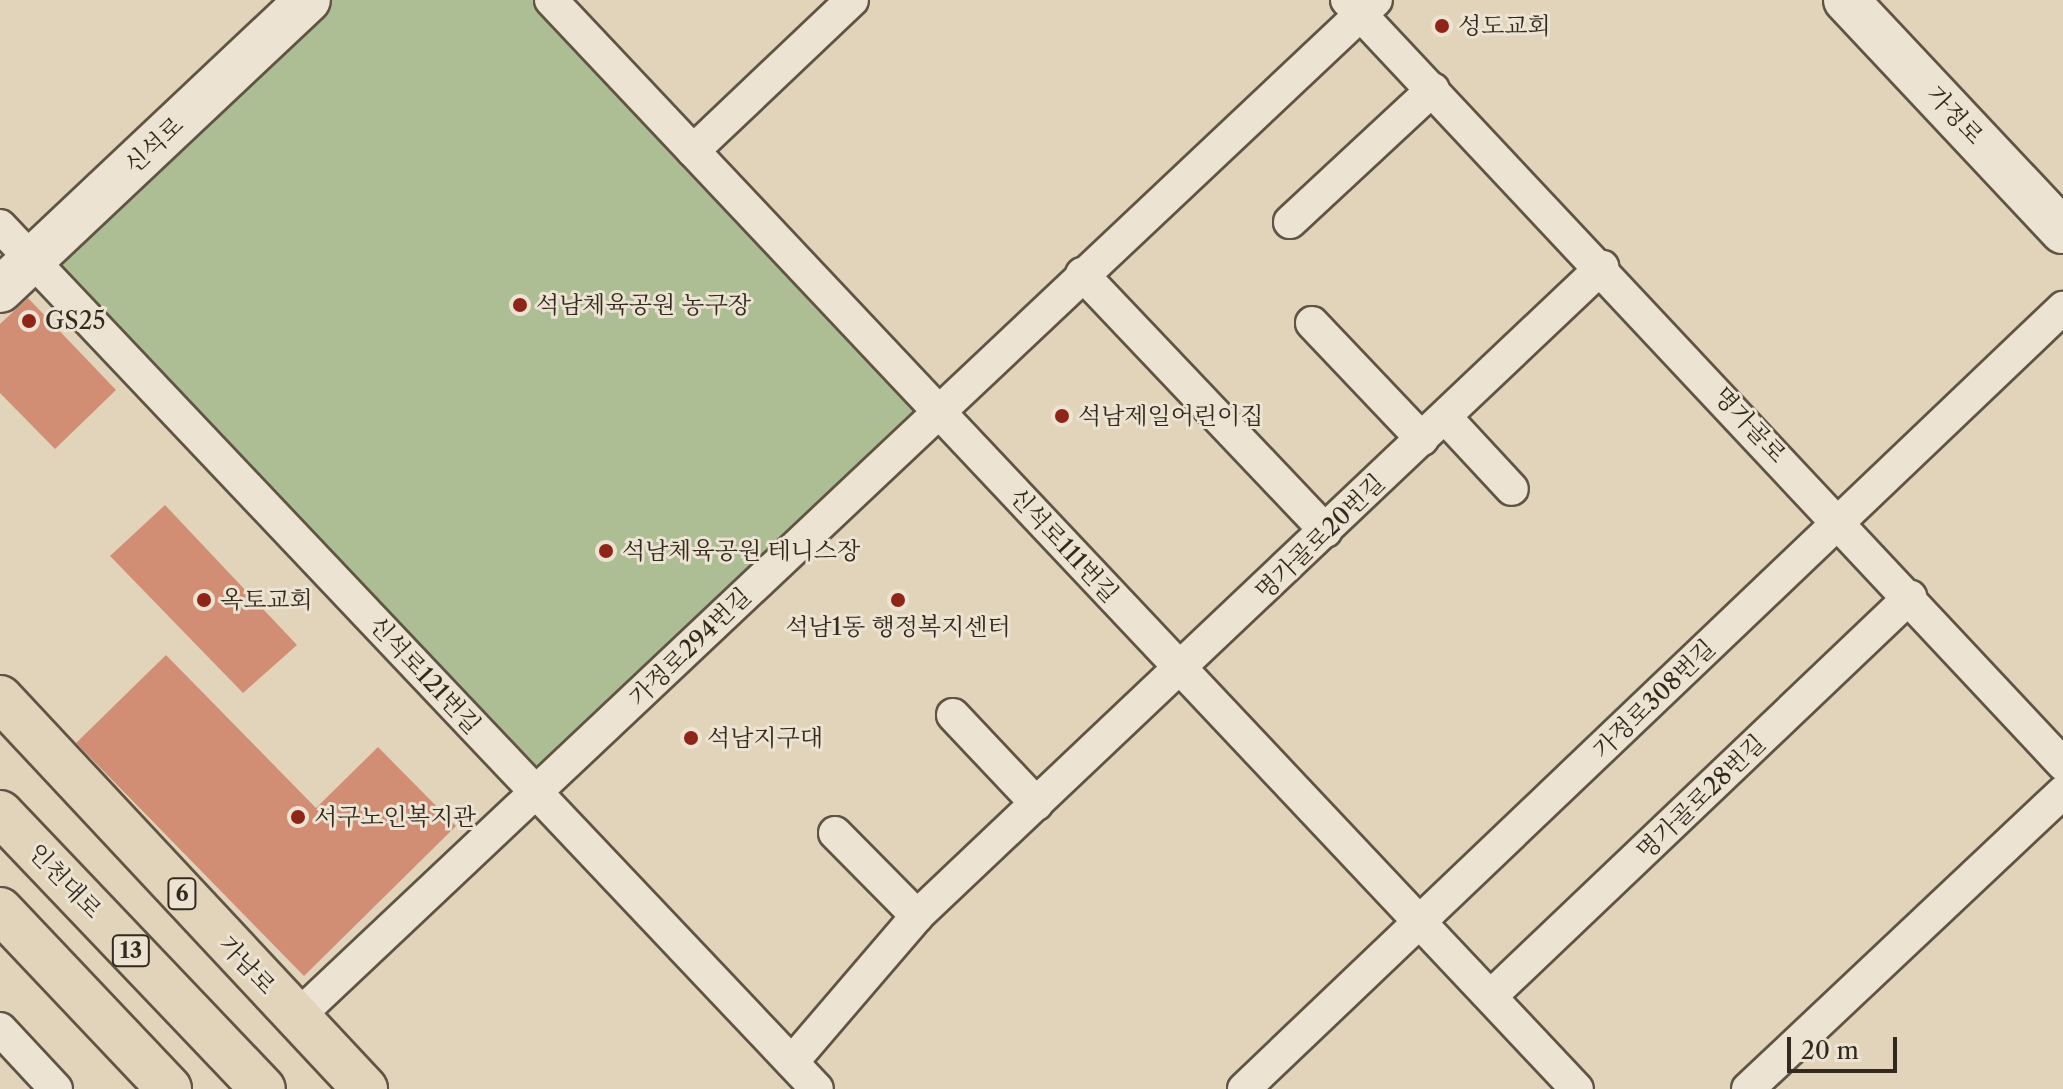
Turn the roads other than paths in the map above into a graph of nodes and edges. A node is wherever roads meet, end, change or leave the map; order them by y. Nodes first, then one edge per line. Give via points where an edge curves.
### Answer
1 (308, 0) edge
2 (551, 0) edge
3 (852, 0) edge
4 (1846, 0) edge
5 (1361, 5) edge
6 (1433, 89) junction
7 (693, 151) junction
8 (1290, 222) dead end
9 (0, 226) edge
10 (2063, 231) edge
11 (32, 261) junction
12 (1602, 267) junction
13 (1082, 274) junction
14 (0, 290) edge
15 (2063, 308) edge
16 (1312, 323) dead end
17 (937, 411) junction
18 (1445, 417) junction
19 (1422, 439) junction
20 (1512, 489) dead end
21 (1840, 521) junction
22 (1326, 531) junction
23 (1910, 597) junction
24 (1182, 670) junction
25 (0, 698) edge
26 (953, 715) dead end
27 (2063, 764) edge
28 (2063, 792) edge
29 (537, 793) junction
30 (1037, 804) junction
31 (0, 813) edge
32 (835, 833) dead end
33 (0, 910) edge
34 (917, 916) junction
35 (1420, 923) junction
36 (1491, 996) junction
37 (296, 1018) junction
38 (0, 1029) edge
39 (792, 1062) junction
40 (56, 1089) edge
41 (169, 1089) edge
42 (263, 1089) edge
43 (365, 1089) edge
44 (817, 1089) edge
45 (1244, 1089) edge
46 (1577, 1089) edge
47 (1748, 1089) edge

1 - 11 street, 신석로
2 - 7 street, 신석로111번길
3 - 7 street
4 - 10 street, 가정로
5 - 6 street, 명가골로
5 - 13 street, 가정로294번길
6 - 8 street
6 - 12 street, 명가골로
7 - 17 street, 신석로111번길
9 - 11 street, 신석로121번길
11 - 14 street, 신석로
11 - 29 street, 신석로121번길
12 - 18 street, 명가골로20번길
12 - 21 street, 명가골로
13 - 17 street, 가정로294번길
13 - 22 street
15 - 21 street, 가정로308번길
16 - 19 street
17 - 24 street, 신석로111번길
17 - 29 street, 가정로294번길
18 - 19 street, 명가골로20번길
18 - 20 street
19 - 22 street, 명가골로20번길
21 - 23 street, 명가골로
21 - 35 street, 가정로308번길
22 - 24 street, 명가골로20번길
23 - 27 street, 명가골로
23 - 36 street, 명가골로28번길
24 - 30 street, 명가골로20번길
24 - 35 street, 신석로111번길
25 - 37 main road, 가남로 / 6
26 - 30 street
28 - 47 street
29 - 37 street, 가정로294번길
29 - 39 street, 신석로121번길
30 - 34 street, 명가골로20번길
31 - 42 main road, 인천대로 / 13
32 - 34 street
33 - 41 main road
34 - 39 street, 명가골로20번길
35 - 36 street, 신석로111번길
35 - 45 street, 가정로308번길
36 - 46 street, 신석로111번길
37 - 43 main road, 가남로 / 6
38 - 40 street
39 - 44 street, 신석로121번길

